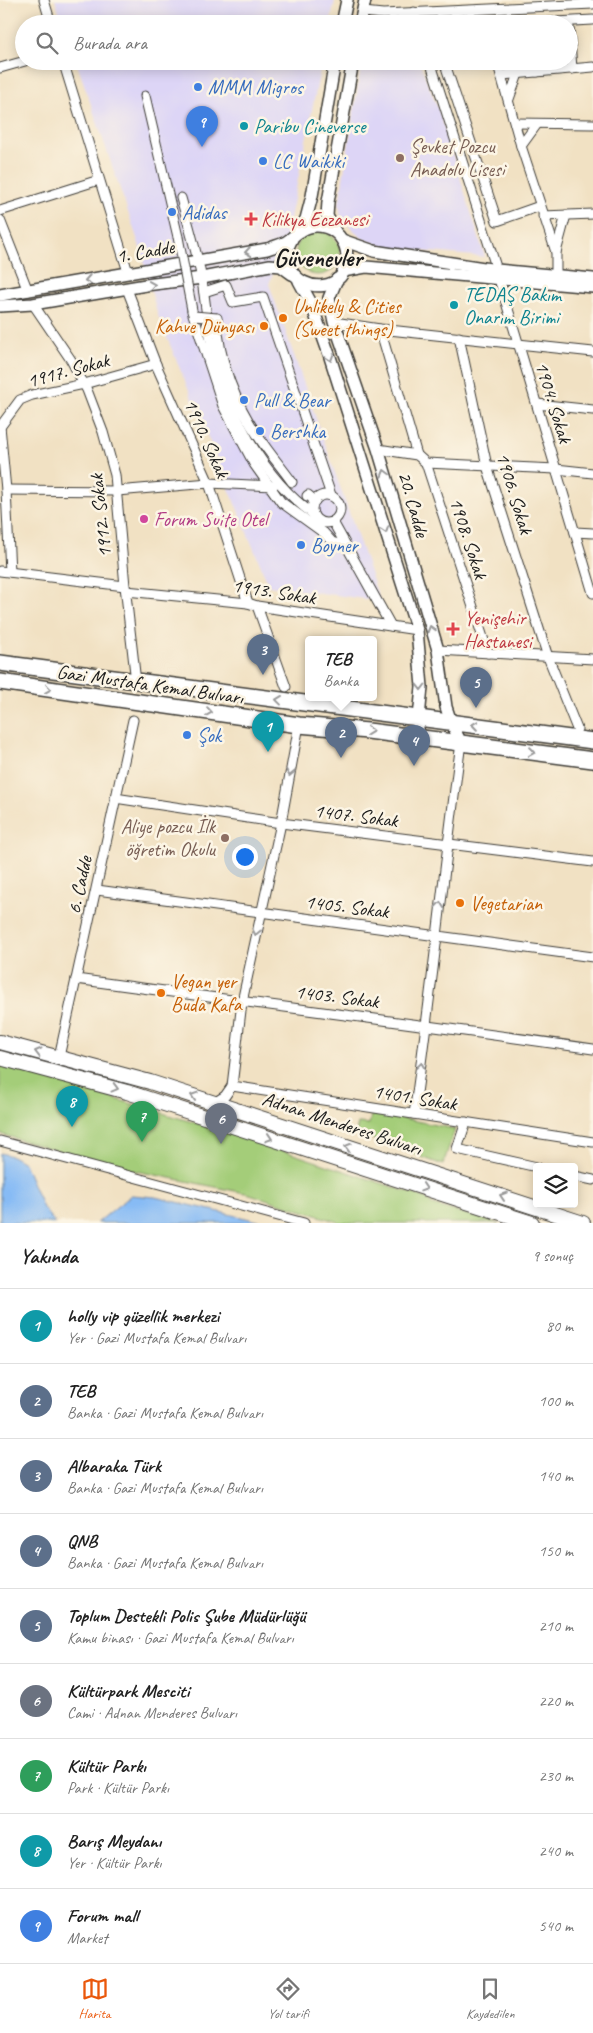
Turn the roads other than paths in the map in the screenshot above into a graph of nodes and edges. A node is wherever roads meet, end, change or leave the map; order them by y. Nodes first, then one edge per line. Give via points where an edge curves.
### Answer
1 (44, 0) edge
2 (348, 0) edge
3 (365, 0) edge
4 (474, 4) edge
5 (593, 4) edge
6 (362, 12) junction
7 (414, 12) junction
8 (48, 15) edge
9 (344, 15) edge
10 (362, 15) edge
11 (415, 15) edge
12 (593, 20) edge
13 (578, 22) edge
14 (15, 64) edge
15 (593, 67) edge
16 (0, 68) edge
17 (578, 68) edge
18 (66, 70) edge
19 (333, 70) edge
20 (352, 70) edge
21 (433, 70) edge
22 (447, 70) edge
23 (500, 70) edge
24 (560, 70) edge
25 (537, 72) joint
26 (518, 74) junction
27 (502, 75) junction
28 (145, 96) dead end
29 (509, 100) junction
30 (515, 122) junction
31 (537, 124) junction
32 (593, 124) edge
33 (521, 146) junction
34 (100, 180) junction
35 (181, 198) dead end
36 (540, 206) junction
37 (0, 210) edge
38 (593, 214) edge
39 (566, 215) junction
40 (543, 216) junction
41 (0, 220) edge
42 (295, 235) junction
43 (339, 236) junction
44 (556, 252) junction
45 (198, 260) junction
46 (128, 272) junction
47 (498, 274) junction
48 (340, 275) junction
49 (556, 275) junction
50 (296, 277) junction
51 (202, 278) junction
52 (593, 278) edge
53 (593, 287) edge
54 (127, 289) junction
55 (28, 291) junction
56 (204, 292) junction
57 (3, 295) edge
58 (34, 304) junction
59 (0, 306) edge
60 (193, 313) junction
61 (334, 322) junction
62 (380, 329) junction
63 (460, 337) junction
64 (519, 344) junction
65 (593, 352) edge
66 (156, 364) junction
67 (84, 384) junction
68 (537, 404) junction
69 (593, 410) edge
70 (0, 426) edge
71 (378, 449) junction
72 (418, 454) junction
73 (426, 463) junction
74 (487, 466) junction
75 (556, 469) junction
76 (593, 473) edge
77 (292, 482) dead end
78 (209, 483) junction
79 (270, 486) junction
80 (280, 486) junction
81 (6, 490) junction
82 (117, 491) junction
83 (331, 495) junction
84 (313, 514) junction
85 (333, 522) junction
86 (574, 532) junction
87 (593, 533) edge
88 (345, 546) junction
89 (0, 570) edge
90 (10, 572) junction
91 (125, 588) junction
92 (593, 594) edge
93 (253, 604) junction
94 (391, 626) junction
95 (418, 630) junction
96 (438, 650) junction
97 (488, 652) junction
98 (548, 657) junction
99 (593, 659) edge
100 (0, 663) edge
101 (0, 682) edge
102 (136, 682) junction
103 (286, 687) dead end
104 (420, 717) junction
105 (133, 720) dead end
106 (451, 722) junction
107 (299, 725) junction
108 (577, 729) dead end
109 (417, 738) junction
110 (593, 741) edge
111 (461, 743) junction
112 (593, 760) edge
113 (116, 798) junction
114 (280, 823) junction
115 (447, 844) junction
116 (593, 862) edge
117 (96, 890) junction
118 (260, 913) junction
119 (436, 935) junction
120 (593, 957) edge
121 (76, 978) junction
122 (242, 1002) junction
123 (427, 1025) junction
124 (0, 1042) edge
125 (593, 1049) edge
126 (59, 1057) junction
127 (0, 1058) edge
128 (232, 1086) junction
129 (214, 1103) junction
130 (414, 1114) junction
131 (466, 1122) junction
132 (0, 1141) edge
133 (593, 1142) edge
134 (533, 1166) edge
135 (578, 1177) edge
136 (593, 1180) edge
137 (304, 1223) edge
138 (532, 1223) edge
139 (583, 1223) edge

1 - 8 street
2 - 9 street
3 - 6 street
4 - 5 street
4 - 7 street
6 - 7 street
6 - 10 street
7 - 11 street
12 - 13 street
14 - 16 street
15 - 17 street
18 - 34 street
19 - 42 street via 312,196 306,219
20 - 43 street via 328,202 327,216
21 - 47 street, 1904. Sokak
22 - 36 street via 497,221
23 - 27 street
24 - 25 street
25 - 26 street
26 - 27 street
26 - 29 street
27 - 29 street
28 - 60 street, bridge
29 - 30 street
30 - 31 street
30 - 33 street
31 - 32 street
31 - 33 street
33 - 36 street
34 - 37 street
34 - 46 street
35 - 45 street
36 - 40 street
38 - 39 street
39 - 40 street
39 - 44 street
40 - 44 street
41 - 55 street
42 - 43 street via 315,226 326,227
42 -> 45 street, 1. Cadde via 285,243 267,249
42 - 50 street via 287,251 287,260
43 - 47 street via 374,251
43 - 48 street via 347,250 347,261
44 - 49 street
45 - 46 street, 1. Cadde
45 - 51 street
46 -> 55 street, 1. Cadde
47 - 48 street via 366,266
47 - 49 street
47 - 53 street
47 - 64 street, 1904. Sokak
48 - 50 street via 329,284 319,286 309,285
48 - 61 street, 20. Cadde via 329,298
49 - 52 street
50 - 51 street, 1. Cadde via 280,266 270,265
50 -> 95 street, 20. Cadde via 311,303 330,357
54 -> 51 street, 1. Cadde
51 - 56 street
54 - 58 street, 1. Cadde
54 - 66 street, 1910. Sokak
55 - 57 street, 1. Cadde
56 - 80 street via 214,354 225,391 240,423
56 - 83 street via 226,285 233,302 263,296
58 - 59 street, 1. Cadde
58 - 67 street, 1912. Sokak
60 - 77 street, bridge via 217,318 217,338 236,397 260,439
60 - 79 street via 223,406 254,464
61 - 62 street
61 - 71 street, 20. Cadde
62 - 63 street
62 - 72 street
63 - 64 street
63 - 74 street, 1906. Sokak
64 - 65 street
64 - 68 street, 1904. Sokak
66 - 67 street, 1917. Sokak
66 - 78 street, 1910. Sokak
67 - 70 street, 1917. Sokak via 20,400
67 - 82 street, 1912. Sokak via 103,432 116,475
68 - 69 street
68 - 75 street, 1904. Sokak
70 - 81 street
71 - 72 street
96 -> 71 street, 20. Cadde
72 - 73 street
73 - 74 street
73 - 97 street, 1908. Sokak
74 - 75 street
74 - 98 street, 1906. Sokak
75 - 76 street
75 - 86 street, 1904. Sokak
78 - 79 street
78 - 82 street
78 - 93 street, 1910. Sokak
79 - 80 street
79 - 88 street via 281,502 332,542
80 - 84 street
81 - 82 street
81 - 90 street
82 - 91 street, 1912. Sokak
83 - 84 street via 311,498
83 - 85 street via 341,510
84 - 85 street via 319,521
85 - 88 street
86 - 87 street
86 - 92 street, 1904. Sokak
88 - 94 street
89 - 90 street, 1913. Sokak
90 - 91 street, 1913. Sokak
91 - 93 street, 1913. Sokak
91 - 102 street, 1912. Sokak
93 - 94 street, 1913. Sokak
93 - 103 street, 1910. Sokak
94 - 95 street, 1913. Sokak
95 -> 104 street, 20. Cadde via 422,687
96 - 97 street
96 - 106 street, 20. Cadde
97 - 98 street
98 - 99 street
98 - 108 street, 1906. Sokak
100 - 102 highway, Gazi Mustafa Kemal Bulvarı
101 -> 107 highway, Gazi Mustafa Kemal Bulvarı
104 -> 102 highway, Gazi Mustafa Kemal Bulvarı
104 - 106 highway, Gazi Mustafa Kemal Bulvarı
104 - 109 street, 20. Cadde
105 - 113 street, 6. Cadde
110 -> 106 highway, Gazi Mustafa Kemal Bulvarı
106 - 111 street, 20. Cadde
107 -> 109 highway, Gazi Mustafa Kemal Bulvarı
107 -> 114 street
109 - 111 highway, Gazi Mustafa Kemal Bulvarı
111 -> 112 highway, Gazi Mustafa Kemal Bulvarı
111 - 115 street
113 - 114 street, 1407. Sokak
113 - 117 street, 6. Cadde
114 - 115 street, 1407. Sokak
114 - 118 street
115 - 116 street, 1407. Sokak
119 -> 115 street
117 - 118 street, 1405. Sokak
117 - 121 street, 6. Cadde
118 - 119 street, 1405. Sokak
118 -> 122 street
119 - 120 street, 1405. Sokak
119 - 123 street
121 - 122 street, 1403. Sokak
121 - 126 street, 6. Cadde
122 - 123 street, 1403. Sokak
122 - 128 street
123 - 125 street, 1403. Sokak
130 -> 123 street
126 -> 124 main road, Adnan Menderes Bulvarı
129 -> 126 main road, Adnan Menderes Bulvarı
127 -> 138 main road, Adnan Menderes Bulvarı via 127,1092
128 - 129 street
128 - 130 street, 1401. Sokak
139 -> 129 main road, Adnan Menderes Bulvarı
130 - 131 street, 1401. Sokak
131 - 133 street, 1401. Sokak
131 - 134 street via 457,1149
132 - 137 street
135 - 136 street

